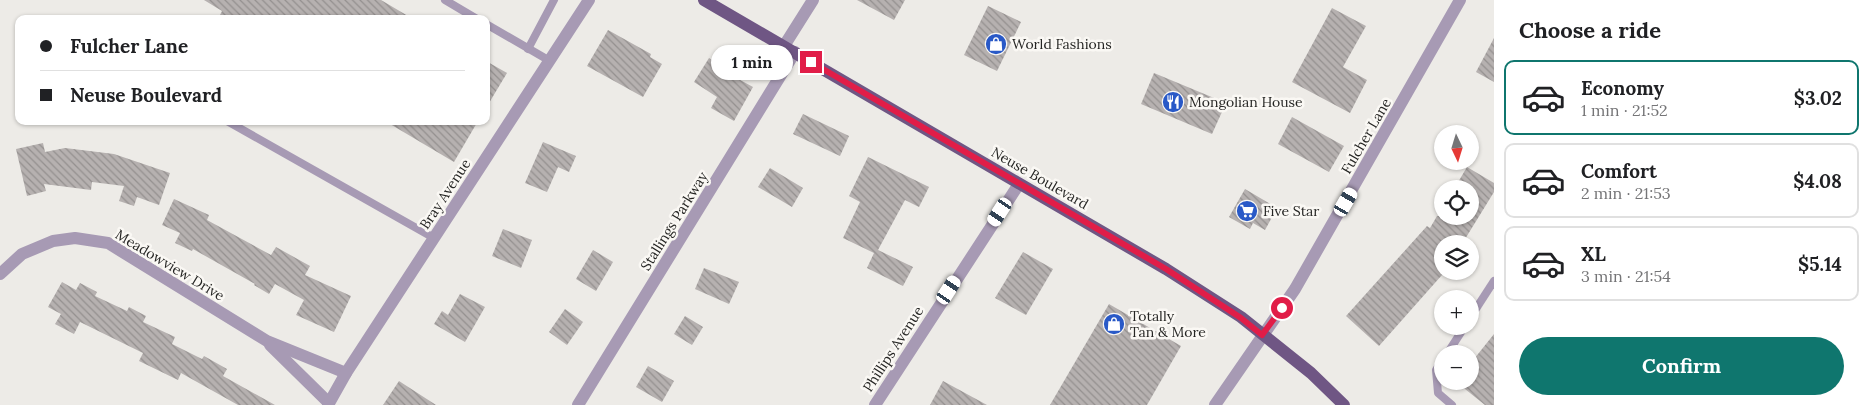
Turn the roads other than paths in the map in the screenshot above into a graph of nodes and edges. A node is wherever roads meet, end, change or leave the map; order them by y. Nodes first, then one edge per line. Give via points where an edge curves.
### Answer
1 (445, 0) edge
2 (554, 0) edge
3 (589, 0) edge
4 (704, 0) edge
5 (813, 0) edge
6 (1460, 0) edge
7 (470, 15) edge
8 (490, 26) edge
9 (528, 48) junction
10 (789, 49) junction
11 (550, 61) junction
12 (234, 125) edge
13 (1019, 184) junction
14 (434, 238) junction
15 (0, 274) edge
16 (1494, 281) edge
17 (1479, 304) edge
18 (1262, 335) junction
19 (267, 341) junction
20 (346, 373) junction
21 (1438, 390) edge
22 (328, 404) edge
23 (578, 405) edge
24 (875, 405) edge
25 (1215, 405) edge
26 (1344, 405) edge
27 (1452, 405) edge

1 - 7 lane
2 - 9 lane
3 - 11 street, Bray Avenue
4 - 10 main road, Neuse Boulevard
5 - 10 street, Stallings Parkway
6 - 18 street, Fulcher Lane via 1296,288
8 - 9 lane
9 - 11 lane
10 - 13 main road, Neuse Boulevard
10 - 23 street, Stallings Parkway
11 - 14 street, Bray Avenue
12 - 14 lane
13 - 18 main road, Neuse Boulevard via 1166,269
13 - 24 street, Phillips Avenue
14 - 20 street, Bray Avenue
15 - 19 street, Meadowview Drive via 22,254 52,241 75,238 108,243
16 - 17 lane
18 - 25 street, Fulcher Lane
18 - 26 main road, Neuse Boulevard via 1311,373
19 - 20 street, Meadowview Drive
19 - 22 street, Meadowview Drive
20 - 22 street, Bray Avenue
21 - 27 lane via 1438,394

